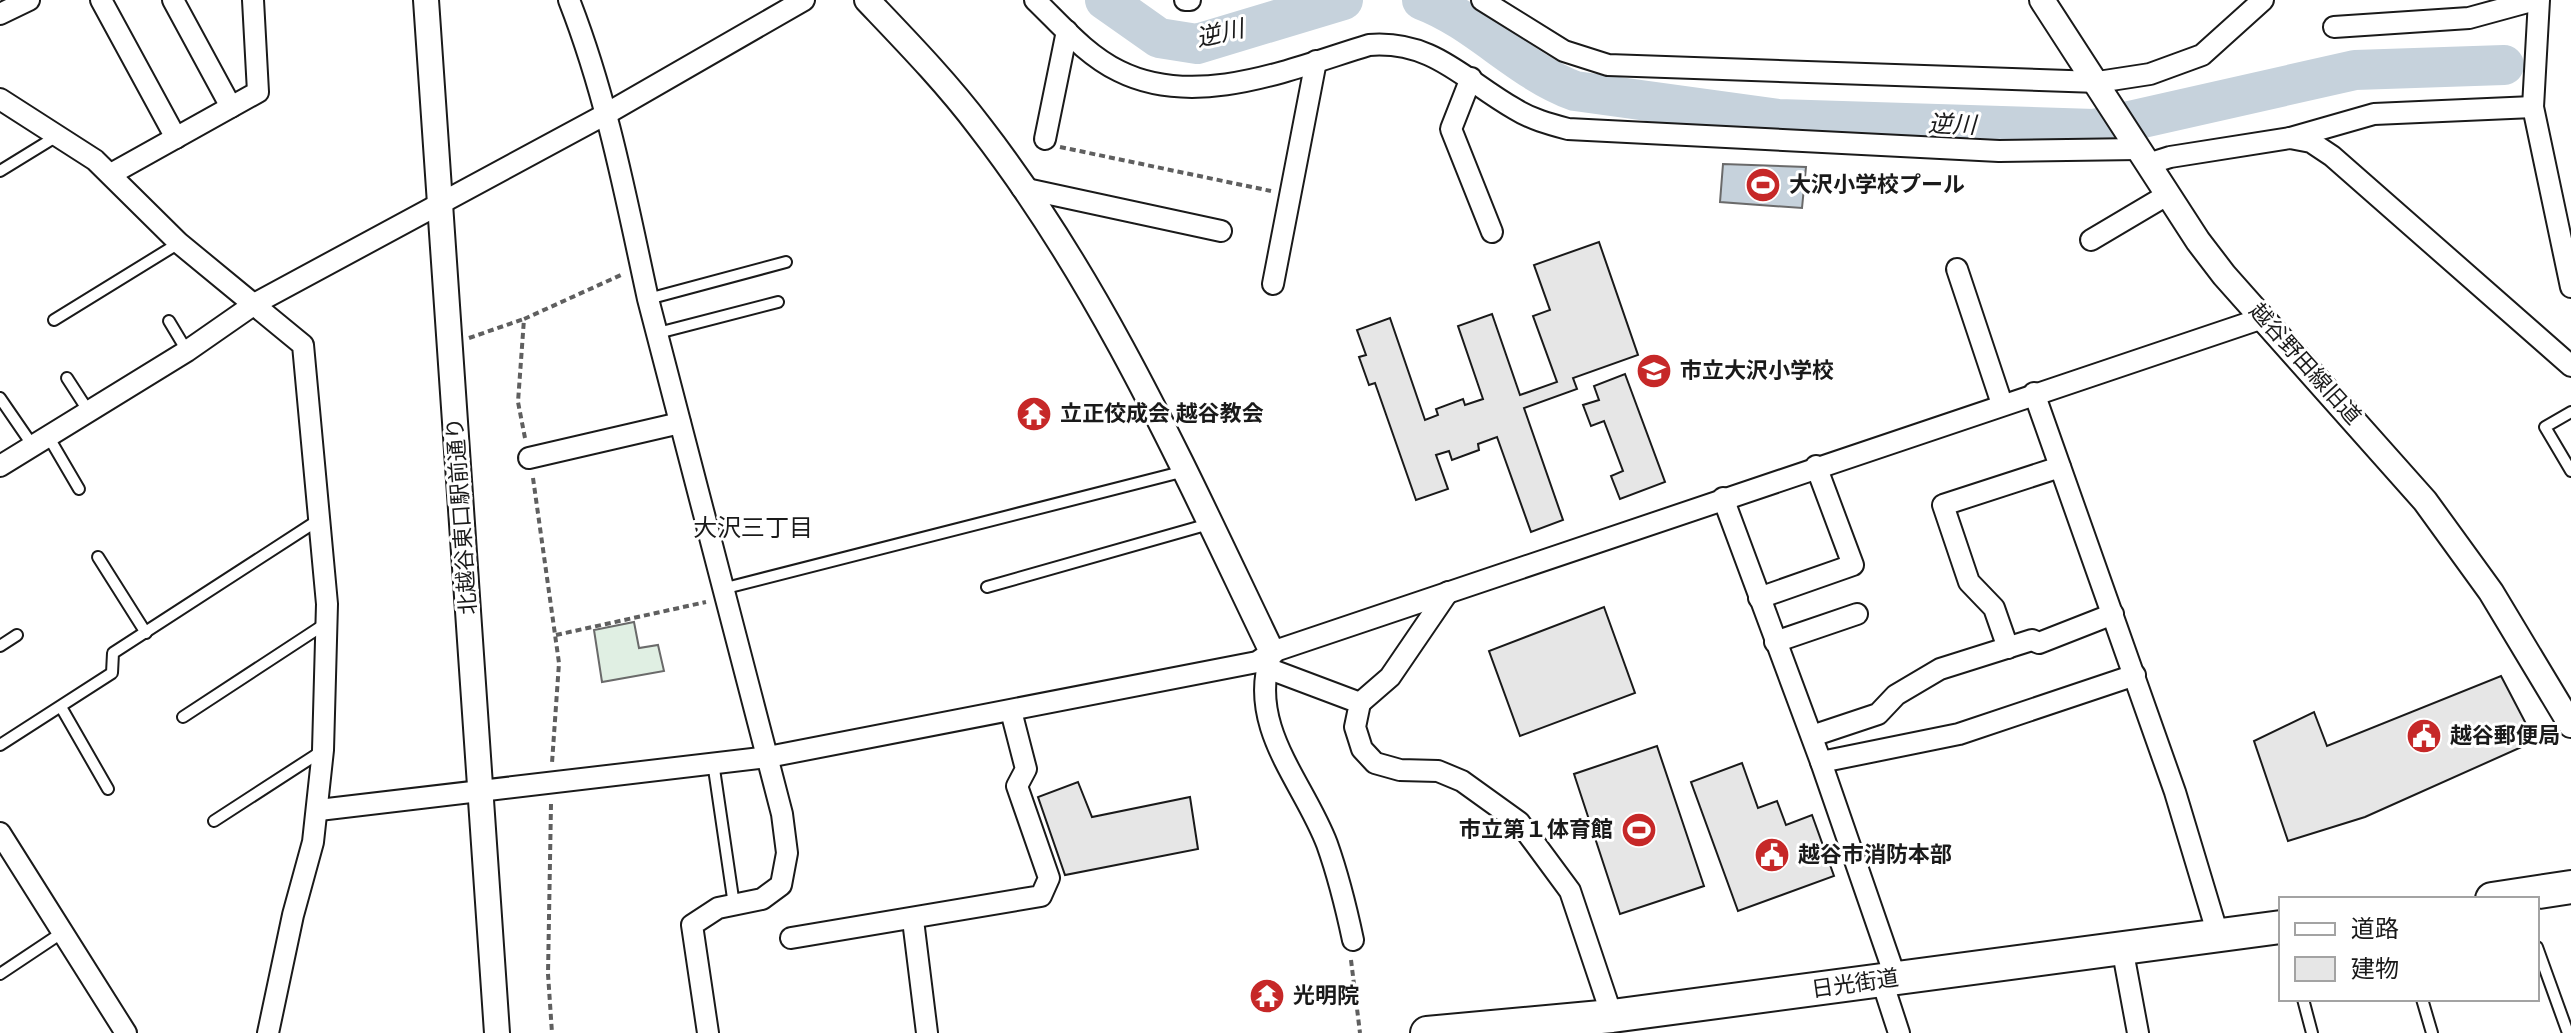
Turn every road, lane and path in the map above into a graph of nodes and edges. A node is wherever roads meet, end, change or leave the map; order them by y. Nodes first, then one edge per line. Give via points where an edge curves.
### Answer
1 (29, 0) edge
2 (101, 0) edge
3 (173, 0) edge
4 (253, 0) edge
5 (426, 0) edge
6 (569, 0) edge
7 (804, 0) edge
8 (867, 0) edge
9 (1035, 0) edge
10 (1482, 0) edge
11 (2042, 0) edge
12 (2263, 0) edge
13 (2537, 0) edge
14 (0, 14) edge
15 (2334, 27) dead end
16 (1067, 31) junction
17 (1316, 61) junction
18 (1471, 78) junction
19 (2102, 88) junction
20 (0, 99) edge
21 (231, 107) junction
22 (2533, 107) junction
23 (606, 114) junction
24 (57, 136) junction
25 (176, 138) junction
26 (2290, 138) junction
27 (1045, 142) joint
28 (2140, 152) junction
29 (0, 171) edge
30 (111, 174) junction
31 (1022, 188) junction
32 (1290, 195) junction
33 (2167, 195) junction
34 (439, 202) junction
35 (1221, 231) dead end
36 (1492, 232) dead end
37 (2091, 240) dead end
38 (179, 243) junction
39 (786, 262) dead end
40 (641, 265) junction
41 (1957, 269) dead end
42 (1273, 284) dead end
43 (2571, 287) edge
44 (648, 299) junction
45 (778, 302) dead end
46 (256, 303) junction
47 (2263, 318) junction
48 (524, 319) junction
49 (54, 320) dead end
50 (169, 321) dead end
51 (658, 333) junction
52 (469, 338) dead end
53 (187, 351) junction
54 (2571, 366) edge
55 (67, 378) dead end
56 (2034, 393) junction
57 (0, 398) edge
58 (2002, 404) junction
59 (89, 412) junction
60 (2571, 412) edge
61 (680, 423) junction
62 (41, 441) junction
63 (529, 458) junction
64 (0, 466) edge
65 (1816, 466) junction
66 (2060, 467) junction
67 (1185, 471) junction
68 (2571, 471) edge
69 (79, 489) dead end
70 (1723, 498) junction
71 (322, 518) junction
72 (1210, 524) junction
73 (98, 557) dead end
74 (987, 587) dead end
75 (1448, 592) junction
76 (727, 593) junction
77 (1759, 598) junction
78 (1857, 614) dead end
79 (2113, 614) junction
80 (327, 623) junction
81 (146, 633) junction
82 (17, 635) dead end
83 (556, 635) junction
84 (1775, 642) junction
85 (0, 646) edge
86 (2008, 648) junction
87 (1270, 660) junction
88 (2135, 675) junction
89 (1360, 703) junction
90 (61, 707) junction
91 (1011, 711) junction
92 (2569, 716) edge
93 (183, 717) dead end
94 (1812, 736) junction
95 (0, 745) edge
96 (323, 750) junction
97 (768, 757) junction
98 (713, 762) junction
99 (1821, 762) junction
100 (551, 782) junction
101 (108, 789) dead end
102 (480, 789) junction
103 (319, 810) junction
104 (214, 821) dead end
105 (0, 833) edge
106 (2571, 887) edge
107 (2514, 897) edge
108 (734, 905) junction
109 (913, 920) junction
110 (2279, 927) edge
111 (63, 932) junction
112 (2218, 935) junction
113 (791, 938) dead end
114 (1353, 940) joint
115 (2122, 947) junction
116 (2539, 953) edge
117 (0, 974) edge
118 (1889, 980) junction
119 (2304, 1001) edge
120 (2423, 1001) edge
121 (1614, 1024) edge
122 (126, 1033) edge
123 (268, 1033) edge
124 (497, 1033) edge
125 (552, 1033) edge
126 (708, 1033) edge
127 (927, 1033) edge
128 (1360, 1033) edge
129 (1427, 1033) edge
130 (1899, 1033) edge
131 (2138, 1033) edge
132 (2312, 1033) edge
133 (2432, 1033) edge
134 (2568, 1033) edge

1 - 14 street
2 - 25 street
3 - 21 street
4 - 21 street via 258,92
5 - 34 street, 北越谷東口駅前通り
6 - 23 street
7 - 23 street
8 - 31 street via 979,125
9 - 16 street
10 - 19 street via 1564,51 1608,65
11 - 19 street, 越谷野田線旧道
12 - 19 street via 2202,55
13 - 15 street via 2469,18
13 - 22 street
16 - 17 street via 1119,71 1172,86 1218,86
16 - 27 street
17 - 18 street via 1394,43 1443,60
17 - 32 street
18 - 28 street via 1514,109 1568,129 1999,151
18 - 36 street via 1451,129
19 - 28 street, 越谷野田線旧道
20 - 24 street
21 - 25 street
22 - 26 street via 2374,114
22 - 43 street
23 - 34 street
23 - 40 street
24 - 29 lane
24 - 30 street
25 - 30 street
26 - 28 street via 2170,157
26 - 54 street via 2311,142 2332,156
27 - 32 path
28 - 33 street, 越谷野田線旧道
30 - 38 street
31 - 35 street
31 - 67 street via 1114,334
32 - 42 street
33 - 37 street
33 - 47 street, 越谷野田線旧道 via 2224,275
34 - 46 street
34 - 102 street, 北越谷東口駅前通り
38 - 46 street
38 - 49 lane
39 - 44 lane
40 - 44 street
40 - 48 path
41 - 58 street
44 - 51 street
45 - 51 lane
46 - 53 street
46 - 71 street via 303,345
47 - 56 street
47 - 92 street, 越谷野田線旧道 via 2425,501 2491,592
48 - 52 path
48 - 63 path via 518,402
50 - 53 lane
51 - 61 street
53 - 59 street
55 - 59 lane
56 - 58 street
56 - 66 street
57 - 62 lane
58 - 65 street
59 - 62 street
60 - 68 lane via 2545,427
61 - 63 street
61 - 76 street
62 - 64 street
62 - 69 lane
63 - 83 path
65 - 70 street
65 - 77 street via 1853,565
66 - 79 street
66 - 86 street via 1943,505 1969,582 1994,608
67 - 72 street
67 - 76 lane
70 - 75 street
70 - 77 street
71 - 80 street
71 - 81 lane
72 - 74 lane
72 - 87 street
73 - 81 lane
75 - 87 street
75 - 89 street via 1390,677
76 - 83 path
76 - 97 street
77 - 84 street
78 - 84 street
79 - 86 street via 2039,643 2032,640
79 - 88 street
80 - 93 lane
80 - 96 street
81 - 90 lane via 113,653 112,673
82 - 85 lane
83 - 100 path
84 - 94 street
86 - 94 street via 1940,669 1896,695 1878,714
87 - 89 street
87 - 91 street
87 - 114 street via 1266,716 1326,841
88 - 99 street via 1959,734
88 - 112 street
89 - 121 street via 1355,727 1362,749 1375,763 1438,771 1462,781 1519,822 1570,891
90 - 95 lane
90 - 101 lane
91 - 97 street
91 - 109 street via 1026,769 1017,786 1049,878 1041,896
94 - 99 street
96 - 103 street
96 - 104 lane
97 - 98 street
97 - 108 street via 787,853 781,885 762,899
98 - 100 street
98 - 108 lane
99 - 118 street
100 - 102 street
100 - 125 path
102 - 103 street
102 - 124 street, 北越谷東口駅前通り
103 - 123 street
105 - 111 street
106 - 107 main road
108 - 126 street via 718,908 692,925
109 - 113 street
109 - 127 street
110 - 112 main road, 日光街道
111 - 117 lane
111 - 122 street
112 - 115 main road, 日光街道
114 - 128 path via 1349,943
115 - 118 main road, 日光街道
115 - 131 street
116 - 134 lane
118 - 121 main road, 日光街道
118 - 130 street
119 - 132 lane
120 - 133 lane
121 - 129 main road, 日光街道

